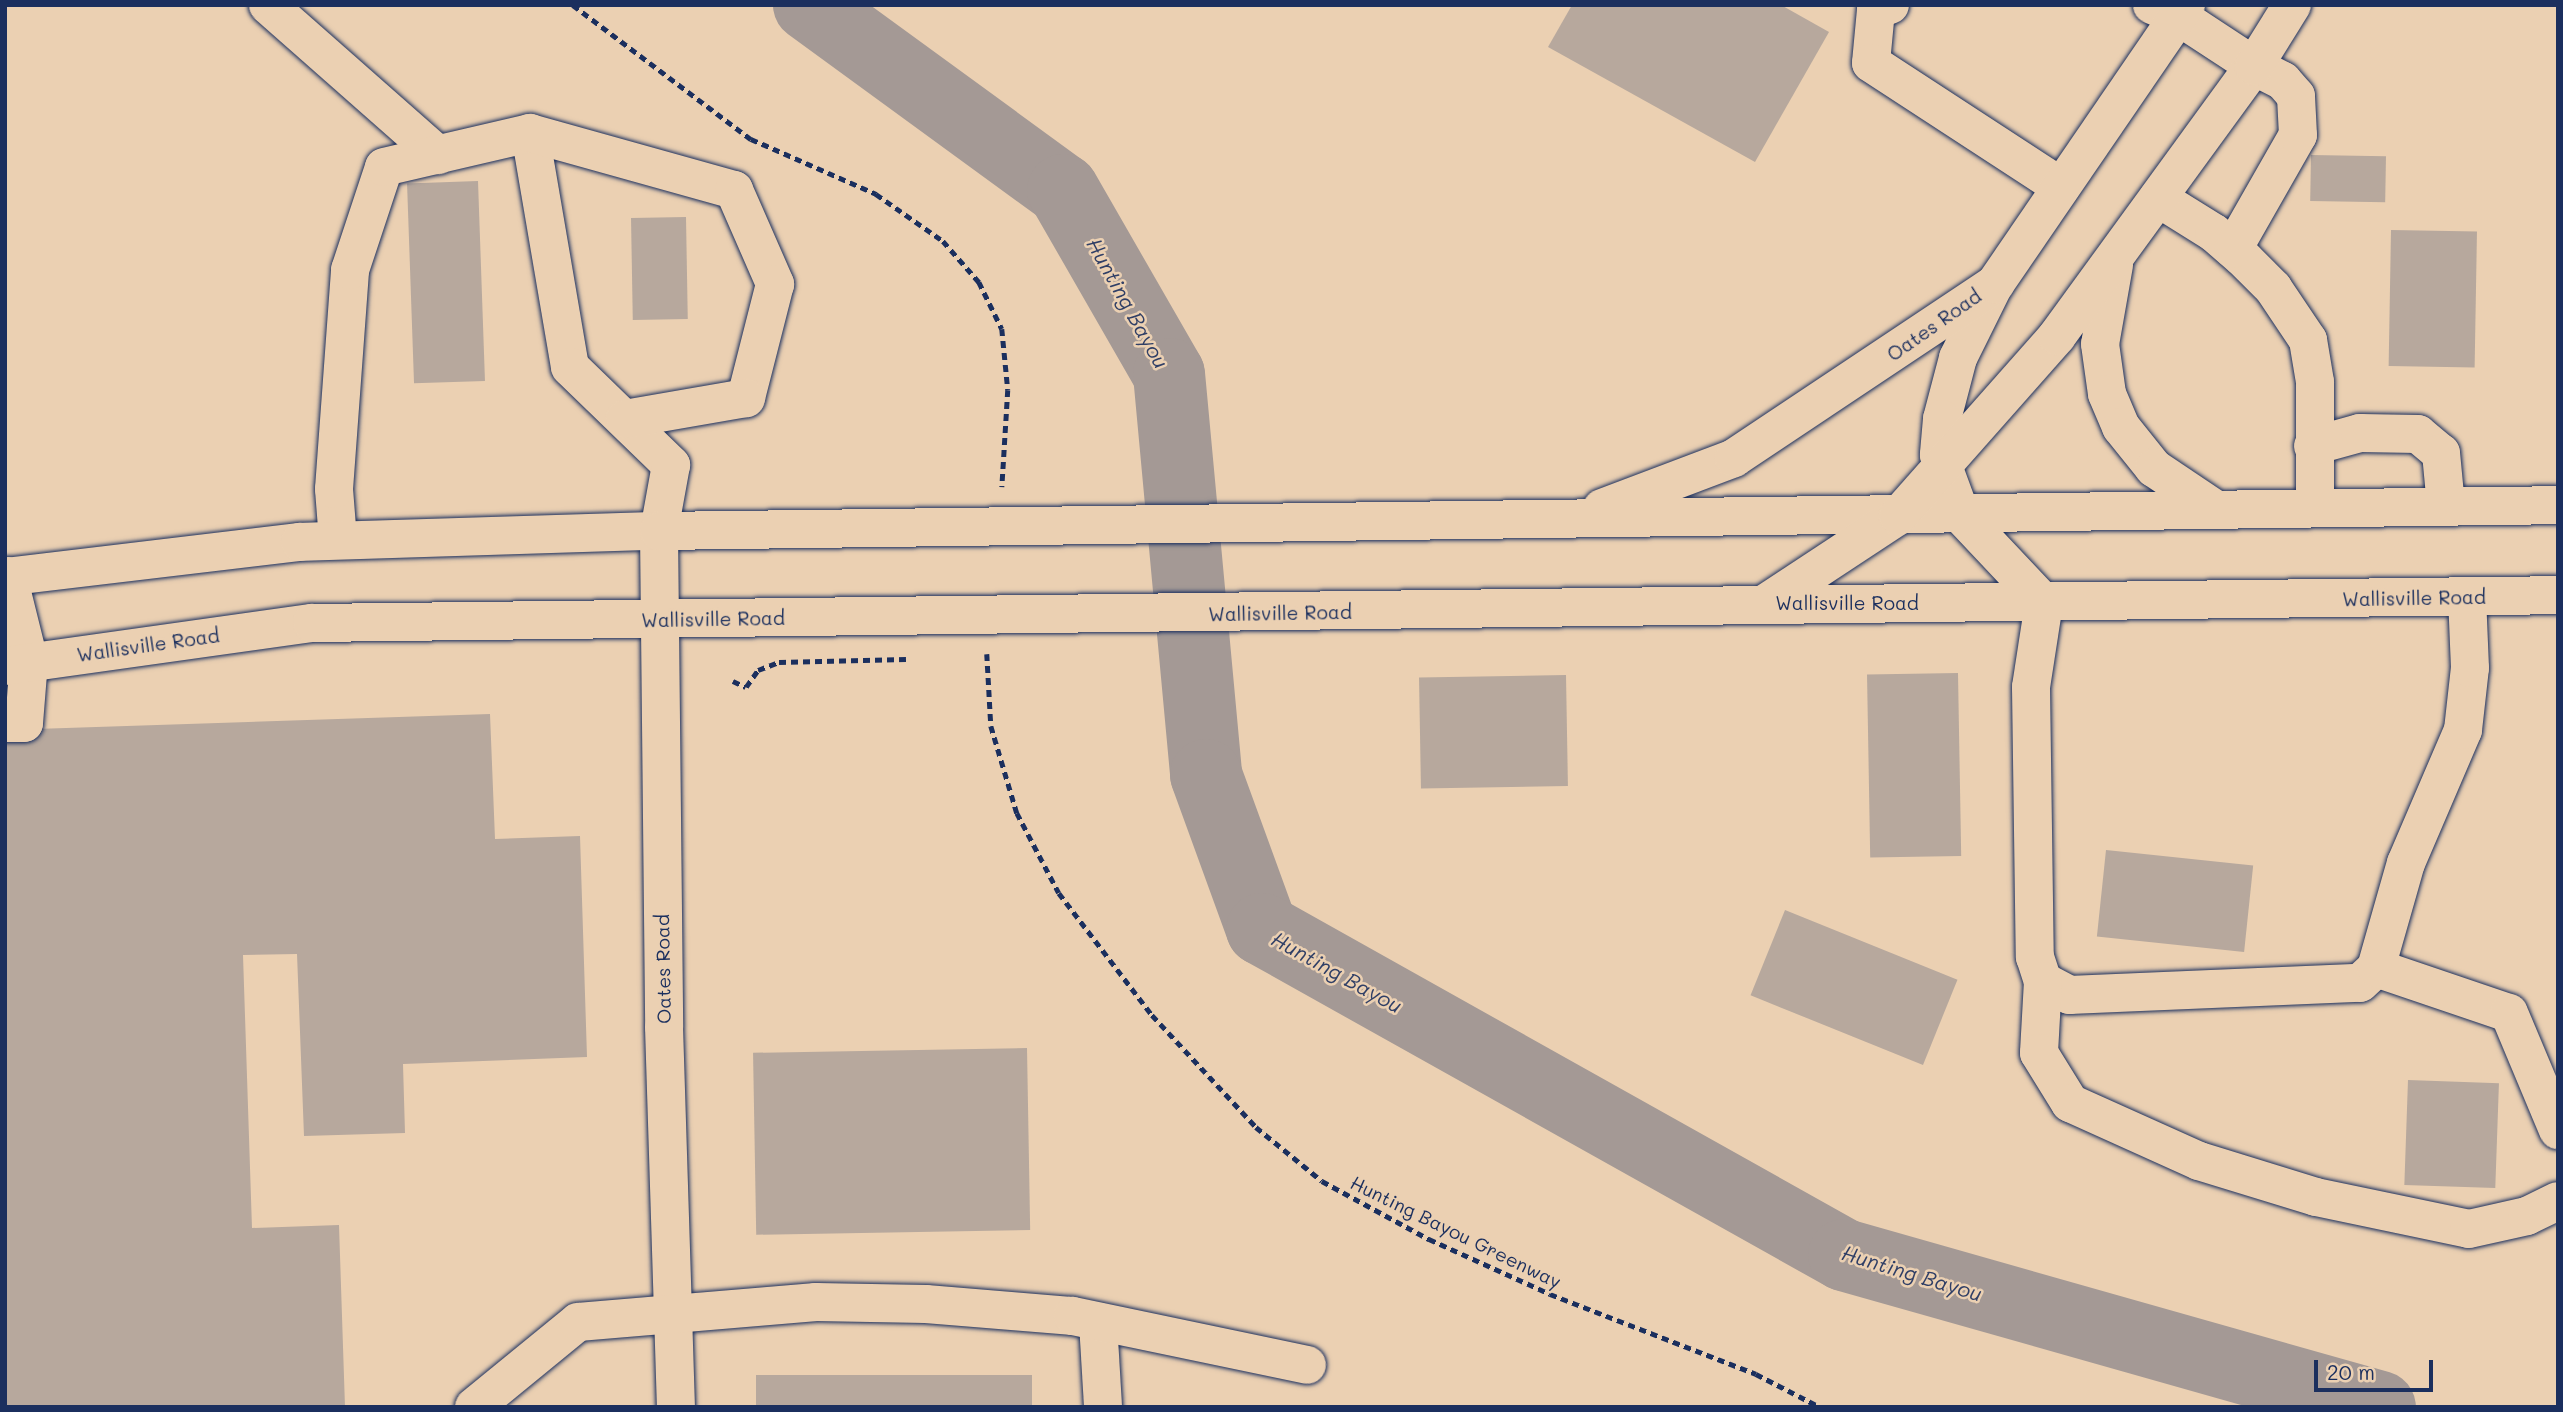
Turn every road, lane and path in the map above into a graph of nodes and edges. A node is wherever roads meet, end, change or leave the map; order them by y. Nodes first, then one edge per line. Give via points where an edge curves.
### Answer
1 (268, 5) edge
2 (573, 5) edge
3 (1890, 5) edge
4 (2292, 5) edge
5 (2172, 9) edge
6 (2254, 66) junction
7 (530, 133) junction
8 (438, 155) junction
9 (2061, 187) junction
10 (2158, 198) junction
11 (2233, 249) junction
12 (2115, 256) junction
13 (1995, 284) junction
14 (625, 419) junction
15 (2313, 446) junction
16 (1941, 467) junction
17 (2558, 505) edge
18 (2446, 506) junction
19 (2315, 507) junction
20 (2215, 509) junction
21 (1961, 515) junction
22 (1898, 516) junction
23 (1574, 519) junction
24 (1000, 523) junction
25 (659, 531) junction
26 (338, 540) junction
27 (7, 576) edge
28 (2558, 595) edge
29 (2466, 597) junction
30 (1766, 603) junction
31 (2045, 603) junction
32 (984, 617) junction
33 (660, 620) junction
34 (17, 664) edge
35 (733, 681) dead end
36 (746, 687) dead end
37 (5, 723) edge
38 (2376, 968) junction
39 (2043, 981) junction
40 (2558, 1130) edge
41 (2558, 1201) edge
42 (675, 1314) junction
43 (1098, 1322) junction
44 (1307, 1365) dead end
45 (474, 1407) edge
46 (676, 1407) edge
47 (1103, 1407) edge
48 (1820, 1407) edge

1 - 8 main road
2 - 24 path via 751,139 876,194 943,241 979,282 1002,329 1008,390
3 - 9 main road via 1876,9 1871,63
4 - 6 main road
5 - 6 main road
5 - 9 main road, Oates Road
6 - 10 main road
6 - 11 main road via 2283,81 2296,96 2298,135
7 - 8 main road
7 - 14 main road via 570,367
7 - 14 main road via 734,190 775,284 746,398
8 - 26 main road via 384,167 350,270 334,489
9 - 13 main road, Oates Road
10 - 11 main road
10 - 12 main road
11 - 15 main road via 2273,288 2308,340 2315,382
12 - 16 main road via 2057,336
12 - 20 main road via 2101,344 2107,394 2121,427 2154,468
13 - 16 main road via 1958,358 1942,419
13 - 23 main road, Oates Road via 1734,458
14 - 25 main road, Oates Road via 671,465
15 - 18 main road via 2360,433 2418,434 2441,453
15 - 19 main road
16 - 21 main road
16 - 22 main road
17 - 18 main road
18 - 19 main road
19 - 20 main road
20 - 21 main road
21 - 22 main road
21 - 31 main road
22 - 23 main road
22 - 30 main road
23 - 24 main road
24 - 25 main road
25 - 26 main road
25 - 33 main road, Oates Road
26 - 27 main road
27 - 34 main road
28 - 29 main road, Wallisville Road
29 - 31 main road, Wallisville Road
29 - 38 main road via 2470,667 2463,730 2406,863
30 - 31 main road, Wallisville Road
30 - 32 main road, Wallisville Road
31 - 39 main road via 2031,687 2035,957
32 - 33 main road, Wallisville Road
32 - 48 path, Hunting Bayou Greenway via 991,726 1017,813 1059,893 1152,1015 1256,1127 1322,1181 1429,1239 1550,1294 1756,1374
33 - 34 main road, Wallisville Road via 312,623
33 - 42 main road, Oates Road via 664,1027
34 - 37 main road via 24,723
35 - 36 path
38 - 39 main road via 2360,983 2082,995 2069,995
38 - 40 main road via 2509,1013
39 - 41 main road via 2039,1054 2070,1103 2199,1161 2316,1197 2469,1229 2527,1216
42 - 43 main road via 816,1302 926,1304
42 - 45 main road via 578,1322
42 - 46 main road, Oates Road
43 - 44 main road
43 - 47 main road

